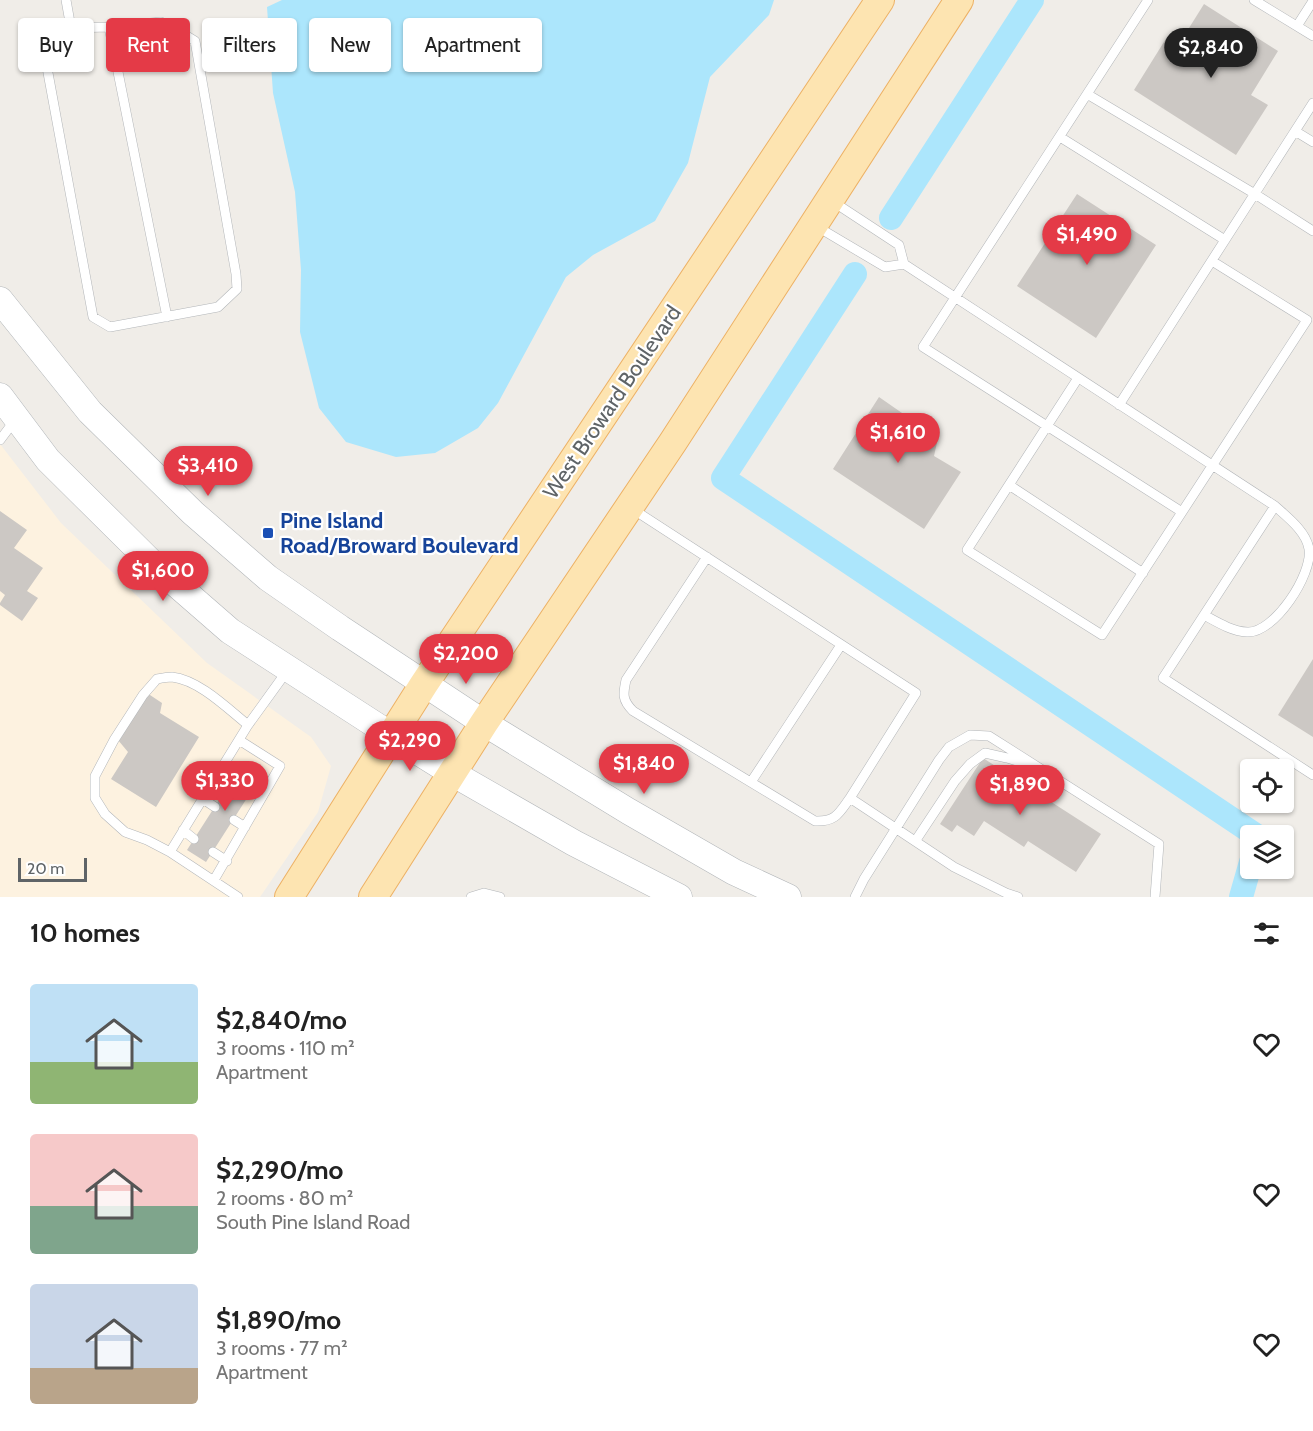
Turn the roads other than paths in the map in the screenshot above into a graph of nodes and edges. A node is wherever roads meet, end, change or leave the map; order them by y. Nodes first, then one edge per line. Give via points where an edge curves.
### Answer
1 (66, 0) edge
2 (880, 0) edge
3 (959, 0) edge
4 (1148, 0) edge
5 (1254, 0) edge
6 (1313, 1) edge
7 (69, 18) edge
8 (1297, 26) junction
9 (1313, 36) edge
10 (190, 38) edge
11 (48, 72) edge
12 (118, 72) edge
13 (1087, 94) junction
14 (1313, 104) edge
15 (1295, 131) junction
16 (1060, 137) junction
17 (1313, 142) edge
18 (1255, 194) junction
19 (829, 200) junction
20 (813, 224) junction
21 (1313, 231) edge
22 (1225, 240) junction
23 (1212, 261) junction
24 (904, 264) junction
25 (955, 298) junction
26 (0, 300) edge
27 (167, 317) junction
28 (1078, 378) junction
29 (0, 396) edge
30 (1119, 405) junction
31 (8, 424) edge
32 (1047, 426) junction
33 (0, 440) edge
34 (1212, 465) junction
35 (1009, 484) junction
36 (1275, 506) junction
37 (629, 507) junction
38 (1182, 512) junction
39 (706, 557) junction
40 (1143, 573) junction
41 (1204, 615) junction
42 (841, 645) junction
43 (289, 669) junction
44 (424, 684) junction
45 (484, 723) junction
46 (248, 725) junction
47 (391, 735) junction
48 (239, 740) junction
49 (224, 765) junction
50 (1043, 770) junction
51 (237, 773) dead end
52 (452, 773) junction
53 (1313, 775) edge
54 (751, 782) junction
55 (256, 785) dead end
56 (266, 790) junction
57 (850, 798) junction
58 (203, 799) junction
59 (215, 807) dead end
60 (234, 820) dead end
61 (245, 827) junction
62 (897, 828) junction
63 (183, 830) junction
64 (194, 839) dead end
65 (916, 840) junction
66 (170, 852) junction
67 (213, 852) dead end
68 (227, 861) junction
69 (214, 880) junction
70 (238, 897) edge
71 (289, 897) edge
72 (373, 897) edge
73 (471, 897) edge
74 (500, 897) edge
75 (679, 897) edge
76 (788, 897) edge
77 (855, 897) edge
78 (1018, 897) edge
79 (1155, 897) edge

1 - 7 lane
2 - 44 main road, West Broward Boulevard
3 - 19 main road
4 - 13 lane
5 - 8 lane
6 - 8 lane
8 - 9 lane
10 - 27 lane via 195,41 237,289 218,307
11 - 27 lane via 93,317 110,327
12 - 27 lane
13 - 16 lane
13 - 18 lane
14 - 15 lane
15 - 17 lane
15 - 18 lane
16 - 22 lane
16 - 25 lane
18 - 21 lane
18 - 22 lane
19 - 20 main road
19 - 24 lane via 899,245
20 - 24 lane via 885,267
20 - 37 main road
22 - 23 lane
23 - 30 lane
23 - 34 lane via 1306,320
24 - 25 lane
25 - 28 lane
25 - 32 lane via 923,347
26 - 44 main road via 90,412 193,513 268,578
28 - 30 lane
28 - 32 lane
29 - 31 main road
30 - 34 lane
31 - 33 lane
31 - 43 main road via 153,564 230,631
32 - 35 lane
32 - 38 lane
34 - 36 lane
34 - 38 lane
35 - 40 lane
35 - 40 lane via 967,550 1102,636
36 - 41 lane
36 - 41 lane via 1300,529 1309,549 1302,578 1284,609 1259,631 1247,632
37 - 39 lane
37 - 45 main road
38 - 40 lane
39 - 42 lane
39 - 54 lane via 626,680 623,693 633,711
41 - 53 lane via 1163,678
42 - 54 lane
42 - 57 lane via 916,693
43 - 46 lane
43 - 47 main road
44 - 45 main road
44 - 47 main road, West Broward Boulevard
45 - 52 main road
45 - 76 main road via 724,867
46 - 48 lane
46 - 66 lane via 202,689 171,677 157,679 114,740 96,776 95,798 105,814 125,832
47 - 52 main road
47 - 71 main road, West Broward Boulevard
48 - 49 lane
48 - 56 lane via 280,766
49 - 51 lane
49 - 58 lane
50 - 62 lane via 989,736 970,735 949,747
50 - 65 lane via 985,753 955,781
50 - 79 lane via 1159,844
52 - 72 main road
52 - 75 main road
54 - 57 lane via 814,821 826,821 837,815
55 - 56 lane
56 - 61 lane
57 - 62 lane
58 - 59 lane
58 - 63 lane
60 - 61 lane
61 - 68 lane
62 - 65 lane
62 - 77 lane
63 - 64 lane
63 - 66 lane
65 - 78 lane via 954,867
66 - 69 lane
67 - 68 lane
68 - 69 lane
69 - 70 lane
73 - 74 lane via 484,893

